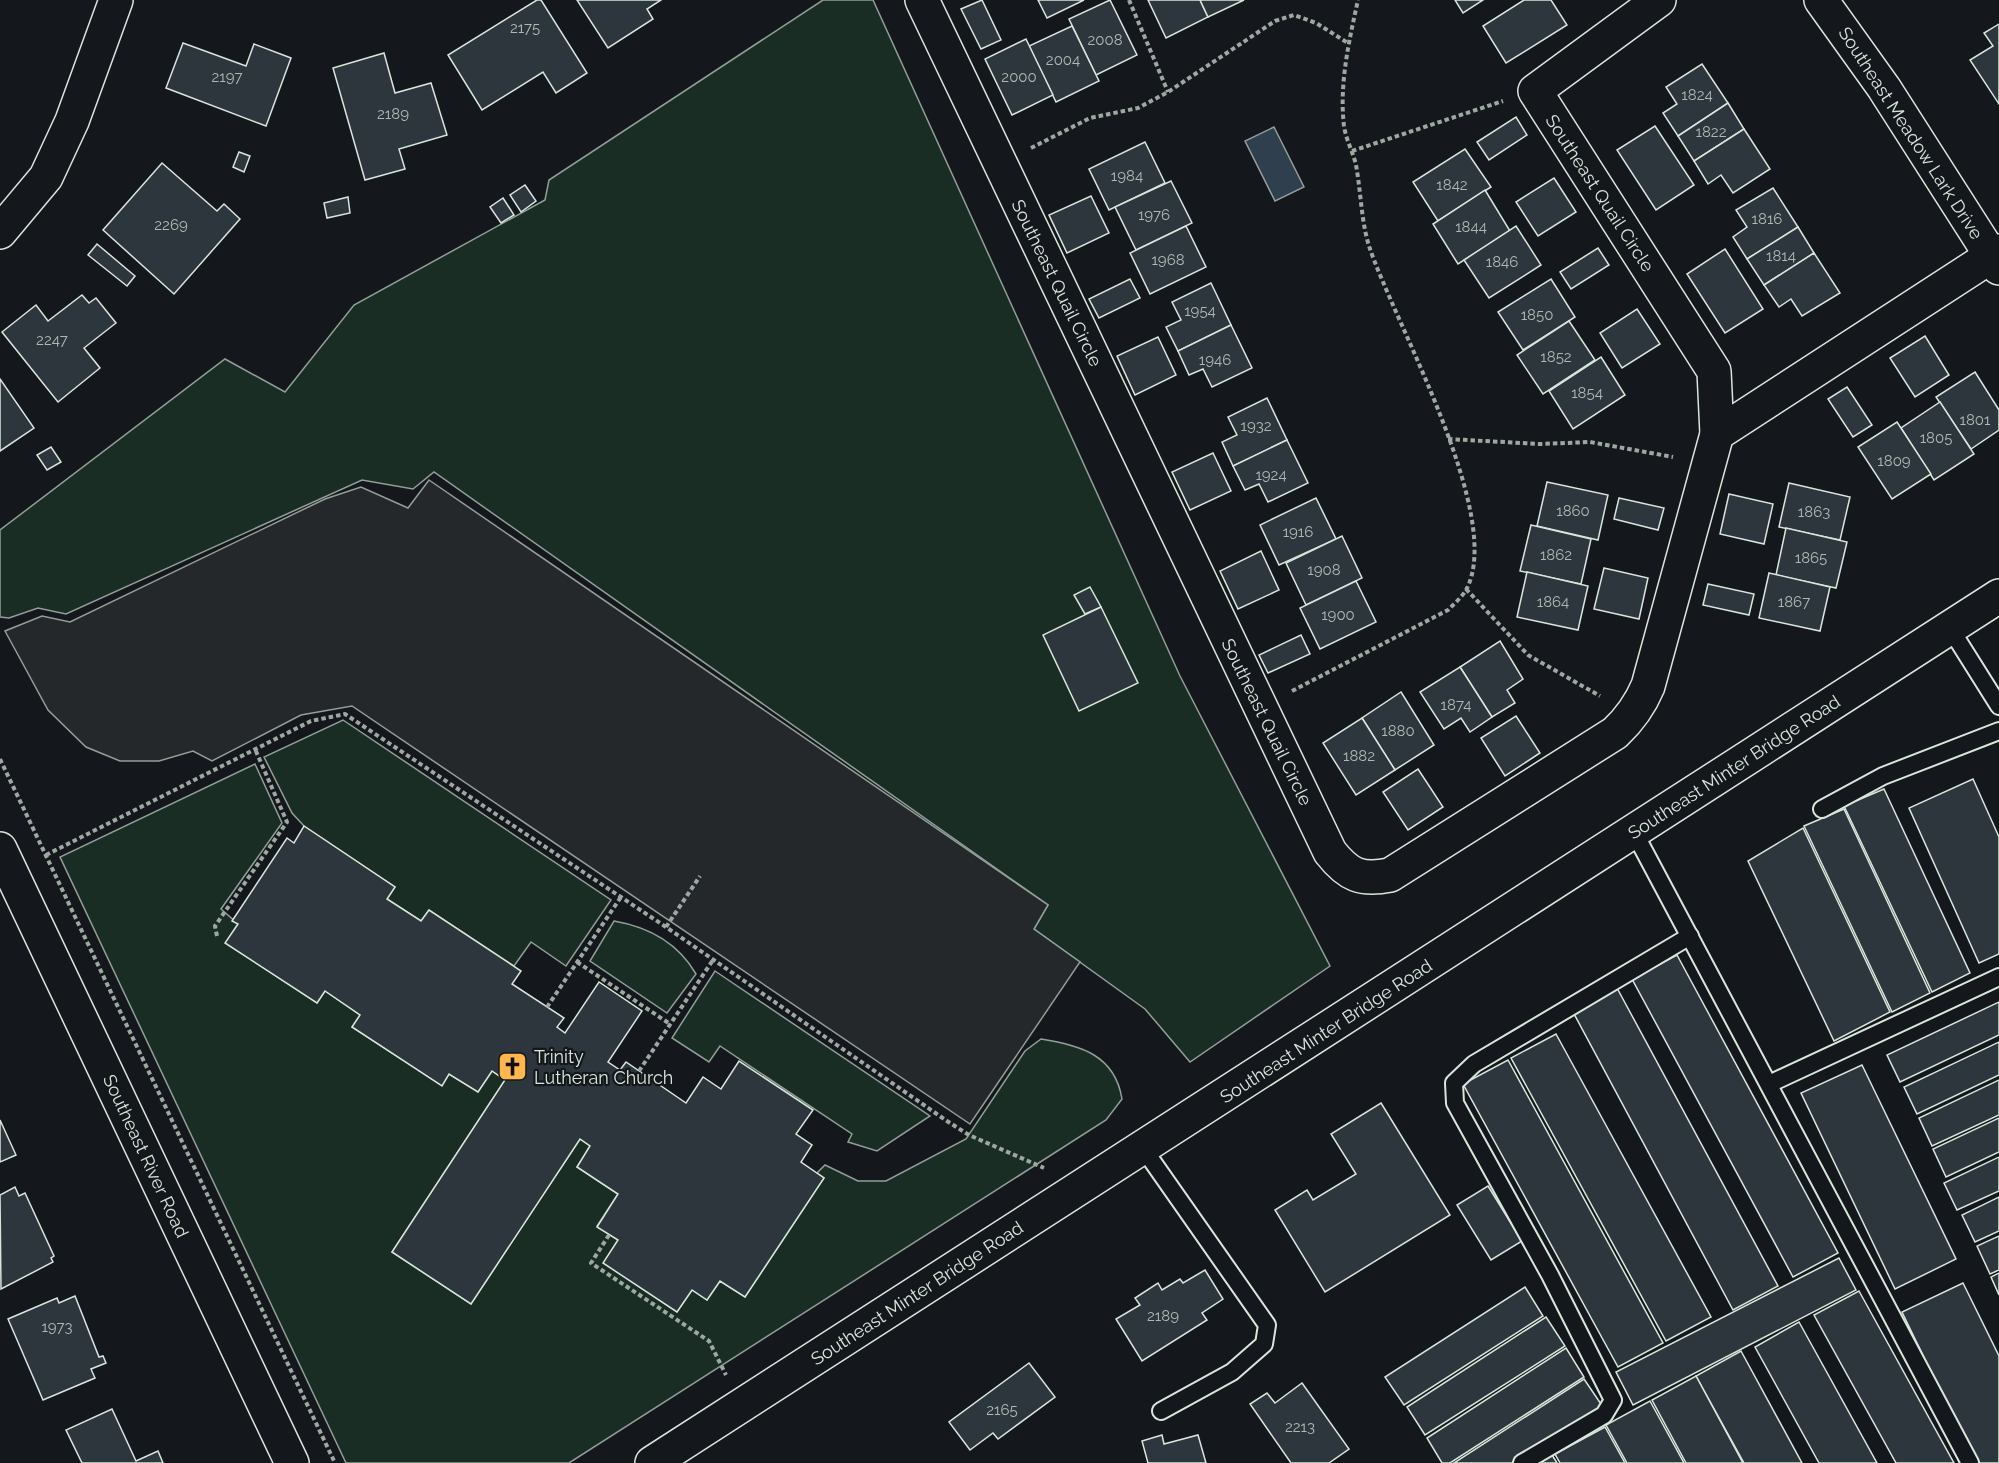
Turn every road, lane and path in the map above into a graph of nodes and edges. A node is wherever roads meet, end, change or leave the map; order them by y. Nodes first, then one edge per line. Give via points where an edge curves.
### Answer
1 (116, 0) edge
2 (922, 0) edge
3 (1129, 0) edge
4 (1358, 0) edge
5 (1659, 0) edge
6 (1821, 0) edge
7 (1348, 43) junction
8 (1534, 91) junction
9 (1168, 92) junction
10 (1352, 151) junction
11 (1000, 164) junction
12 (0, 232) edge
13 (1997, 258) edge
14 (1717, 435) junction
15 (1448, 439) junction
16 (1708, 466) junction
17 (1466, 589) junction
18 (1999, 596) edge
19 (1950, 628) junction
20 (1999, 706) edge
21 (1260, 708) junction
22 (1632, 714) junction
23 (1999, 731) edge
24 (255, 750) junction
25 (0, 759) edge
26 (1822, 809) dead end
27 (1634, 832) junction
28 (0, 849) edge
29 (46, 855) junction
30 (700, 876) dead end
31 (621, 897) junction
32 (666, 927) junction
33 (217, 936) dead end
34 (1690, 936) junction
35 (713, 960) junction
36 (577, 962) junction
37 (1999, 977) edge
38 (548, 1007) dead end
39 (670, 1024) junction
40 (639, 1071) dead end
41 (1769, 1084) junction
42 (1143, 1148) junction
43 (1045, 1168) dead end
44 (609, 1235) dead end
45 (726, 1375) dead end
46 (1161, 1411) dead end
47 (292, 1463) edge
48 (335, 1463) edge
49 (652, 1463) edge
50 (1522, 1463) edge
51 (1970, 1463) edge

1 - 12 street via 72,121 46,177
2 - 11 street, Southeast Quail Circle
3 - 9 path
4 - 7 path
5 - 8 street
6 - 13 street, Southeast Meadow Lark Drive
7 - 9 path via 1316,23 1293,15 1275,21
7 - 10 path via 1344,124
8 - 10 path
8 - 14 street, Southeast Quail Circle via 1714,372
9 - 11 path via 1138,108 1103,114 1077,124
10 - 15 path via 1369,245
11 - 21 street, Southeast Quail Circle
13 - 14 street
14 - 16 street, Southeast Quail Circle
15 - 16 path via 1540,444 1590,442 1648,450
15 - 17 path via 1471,505 1474,535
16 - 22 street, Southeast Quail Circle via 1648,686
17 - 21 path via 1448,610 1434,619
17 - 22 path via 1528,655
18 - 19 street, Southeast Minter Bridge Road
19 - 20 lane
19 - 27 street, Southeast Minter Bridge Road
21 - 22 street, Southeast Quail Circle via 1330,852 1342,867 1371,879 1390,875 1615,734
23 - 26 lane via 1883,776
24 - 29 path
24 - 31 path via 311,721 345,714
24 - 33 path via 287,822 215,926
25 - 29 path
27 - 34 lane
27 - 42 street, Southeast Minter Bridge Road
28 - 47 street, Southeast River Road
29 - 48 path
30 - 32 path
31 - 32 path
31 - 36 path
32 - 35 path
34 - 41 lane
34 - 50 lane via 1474,1064 1454,1083 1455,1103 1550,1275 1613,1400 1604,1415
35 - 39 path
35 - 43 path via 969,1135
36 - 38 path
36 - 39 path
37 - 41 lane
39 - 40 path
41 - 51 lane
42 - 46 lane via 1267,1325 1264,1344 1232,1372
42 - 49 street, Southeast Minter Bridge Road
44 - 45 path via 591,1263 709,1341

